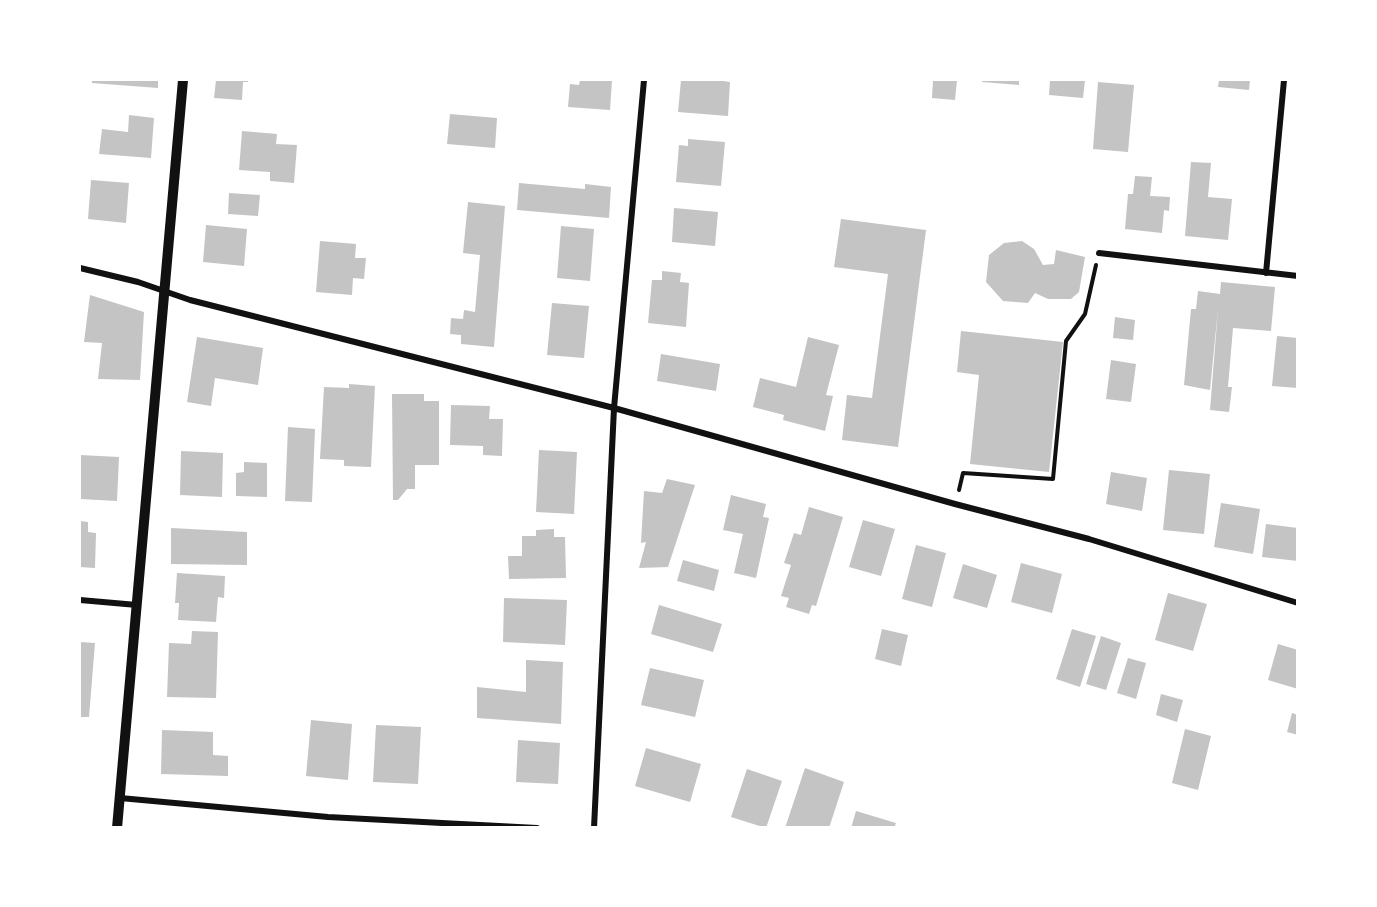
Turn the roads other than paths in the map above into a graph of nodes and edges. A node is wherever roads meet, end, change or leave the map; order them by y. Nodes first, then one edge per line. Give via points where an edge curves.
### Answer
1 (183, 80) edge
2 (644, 80) edge
3 (1284, 80) edge
4 (1099, 253) road end
5 (80, 268) edge
6 (1266, 273) junction
7 (1298, 276) edge
8 (163, 291) junction
9 (615, 408) junction
10 (80, 600) edge
11 (1298, 603) edge
12 (138, 605) junction
13 (120, 798) junction
14 (117, 828) edge
15 (537, 828) edge
16 (594, 828) edge

1 - 8 street
2 - 9 street
3 - 6 street
4 - 6 street
5 - 8 street
6 - 7 street
8 - 9 street
8 - 12 street
9 - 11 street via 1089,539
9 - 16 street
10 - 12 street
12 - 13 street
13 - 14 street
13 - 15 street via 328,817

